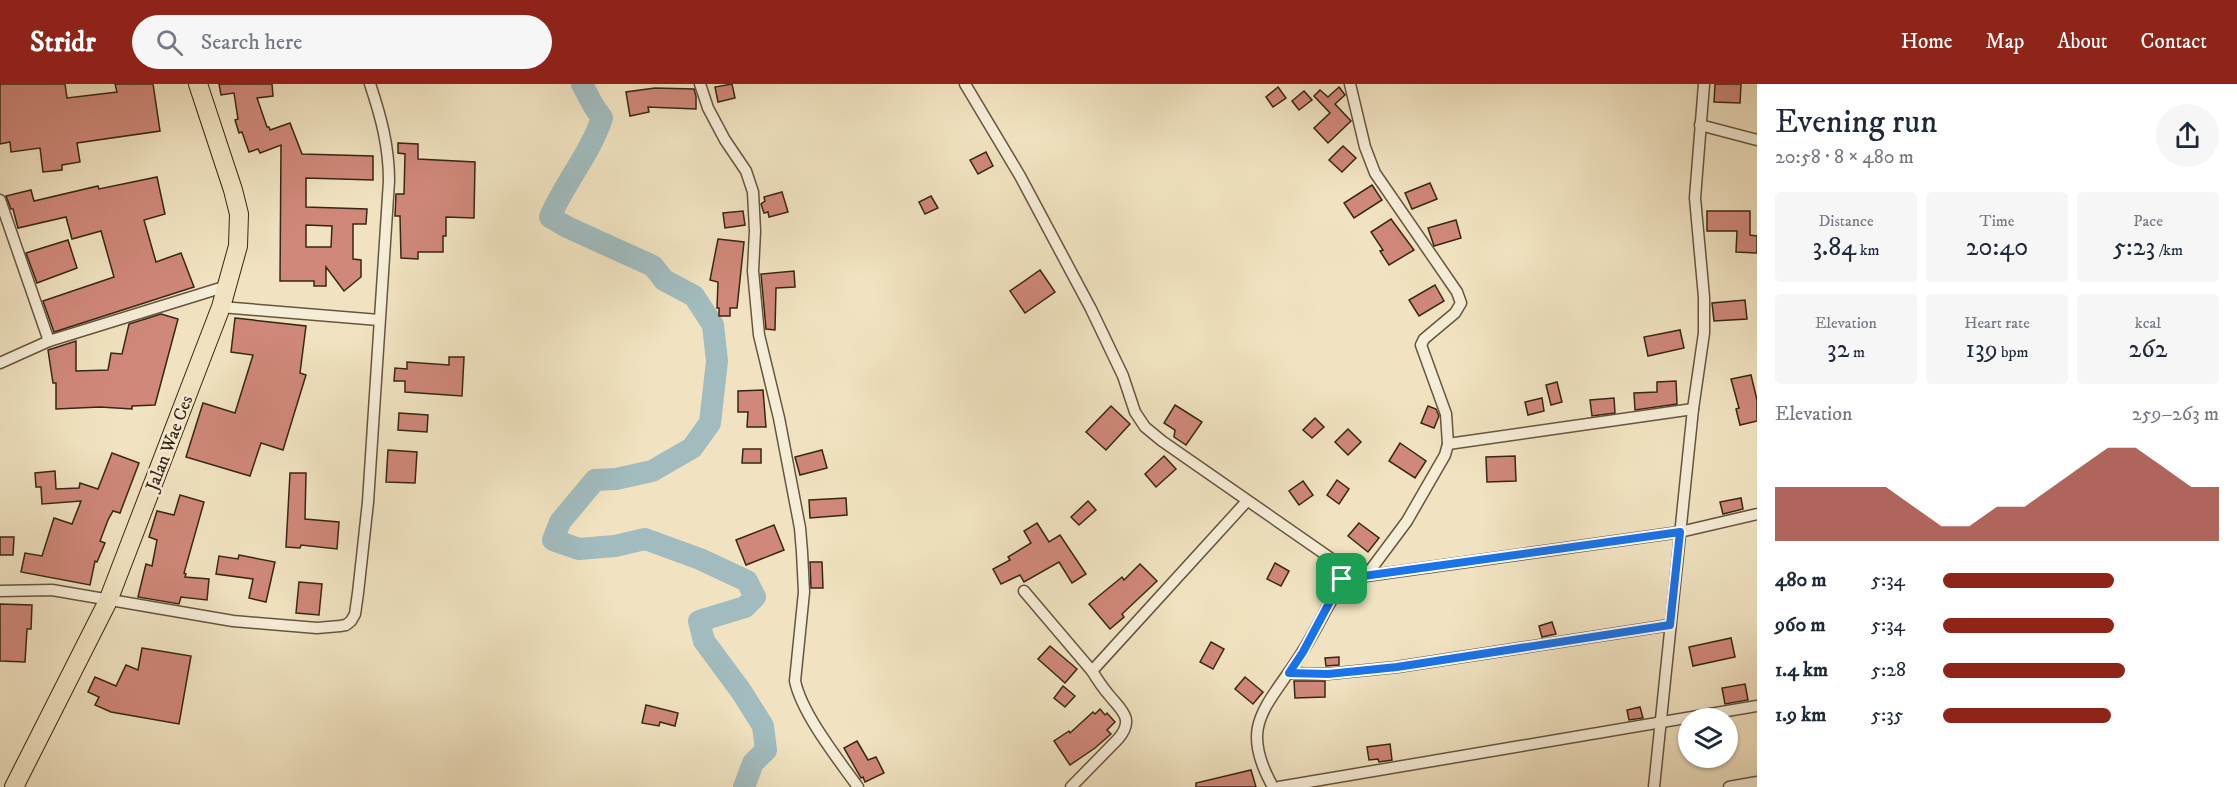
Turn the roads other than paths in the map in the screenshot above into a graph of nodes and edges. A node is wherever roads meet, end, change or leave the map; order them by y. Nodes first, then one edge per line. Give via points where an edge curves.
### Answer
1 (198, 84) edge
2 (370, 84) edge
3 (700, 84) edge
4 (965, 84) edge
5 (1350, 84) edge
6 (1704, 84) edge
7 (1700, 125) junction
8 (1757, 140) edge
9 (0, 200) edge
10 (227, 286) junction
11 (221, 308) junction
12 (379, 320) junction
13 (49, 340) junction
14 (0, 363) edge
15 (1692, 409) junction
16 (1448, 444) junction
17 (1247, 501) junction
18 (1757, 514) edge
19 (1680, 532) junction
20 (1366, 576) junction
21 (1342, 579) junction
22 (0, 591) edge
23 (1024, 591) dead end
24 (108, 601) junction
25 (1670, 625) junction
26 (1092, 671) junction
27 (1289, 673) junction
28 (1757, 706) edge
29 (1661, 722) junction
30 (1757, 782) edge
31 (14, 787) edge
32 (858, 787) edge
33 (1071, 787) edge
34 (1273, 787) edge
35 (1279, 787) edge
36 (1654, 787) edge
37 (1729, 787) edge

1 - 10 highway, Jalan Wae Ces via 239,214 238,246
2 - 12 street via 389,158
3 - 32 street via 708,108 746,171 753,192 753,270 759,335 800,528 804,592 797,693
4 - 17 street via 1020,176 1091,309 1124,376 1140,422
5 - 16 street via 1375,173 1460,298 1461,306 1422,345 1446,414
6 - 7 street
7 - 8 street
7 - 15 street via 1695,198 1704,333
9 - 13 street
10 - 11 highway, Jalan Wae Ces
10 - 13 street
11 - 12 street
11 - 24 highway, Jalan Wae Ces
12 - 24 street via 368,502 351,621 317,628 233,621
13 - 14 street
15 - 16 street
15 - 19 street
16 - 20 street via 1407,521
17 - 21 street via 1339,564
17 - 26 street
18 - 19 street
19 - 20 street
19 - 25 street
20 - 21 street
21 - 27 street
22 - 24 street via 52,590
23 - 26 street
24 - 31 highway, Jalan Wae Ces
25 - 27 street via 1397,667 1328,674
25 - 29 street
26 - 33 street via 1124,711 1127,721 1125,731
27 - 34 street via 1258,723 1259,753
28 - 29 street
29 - 35 street
29 - 36 street
30 - 37 street

